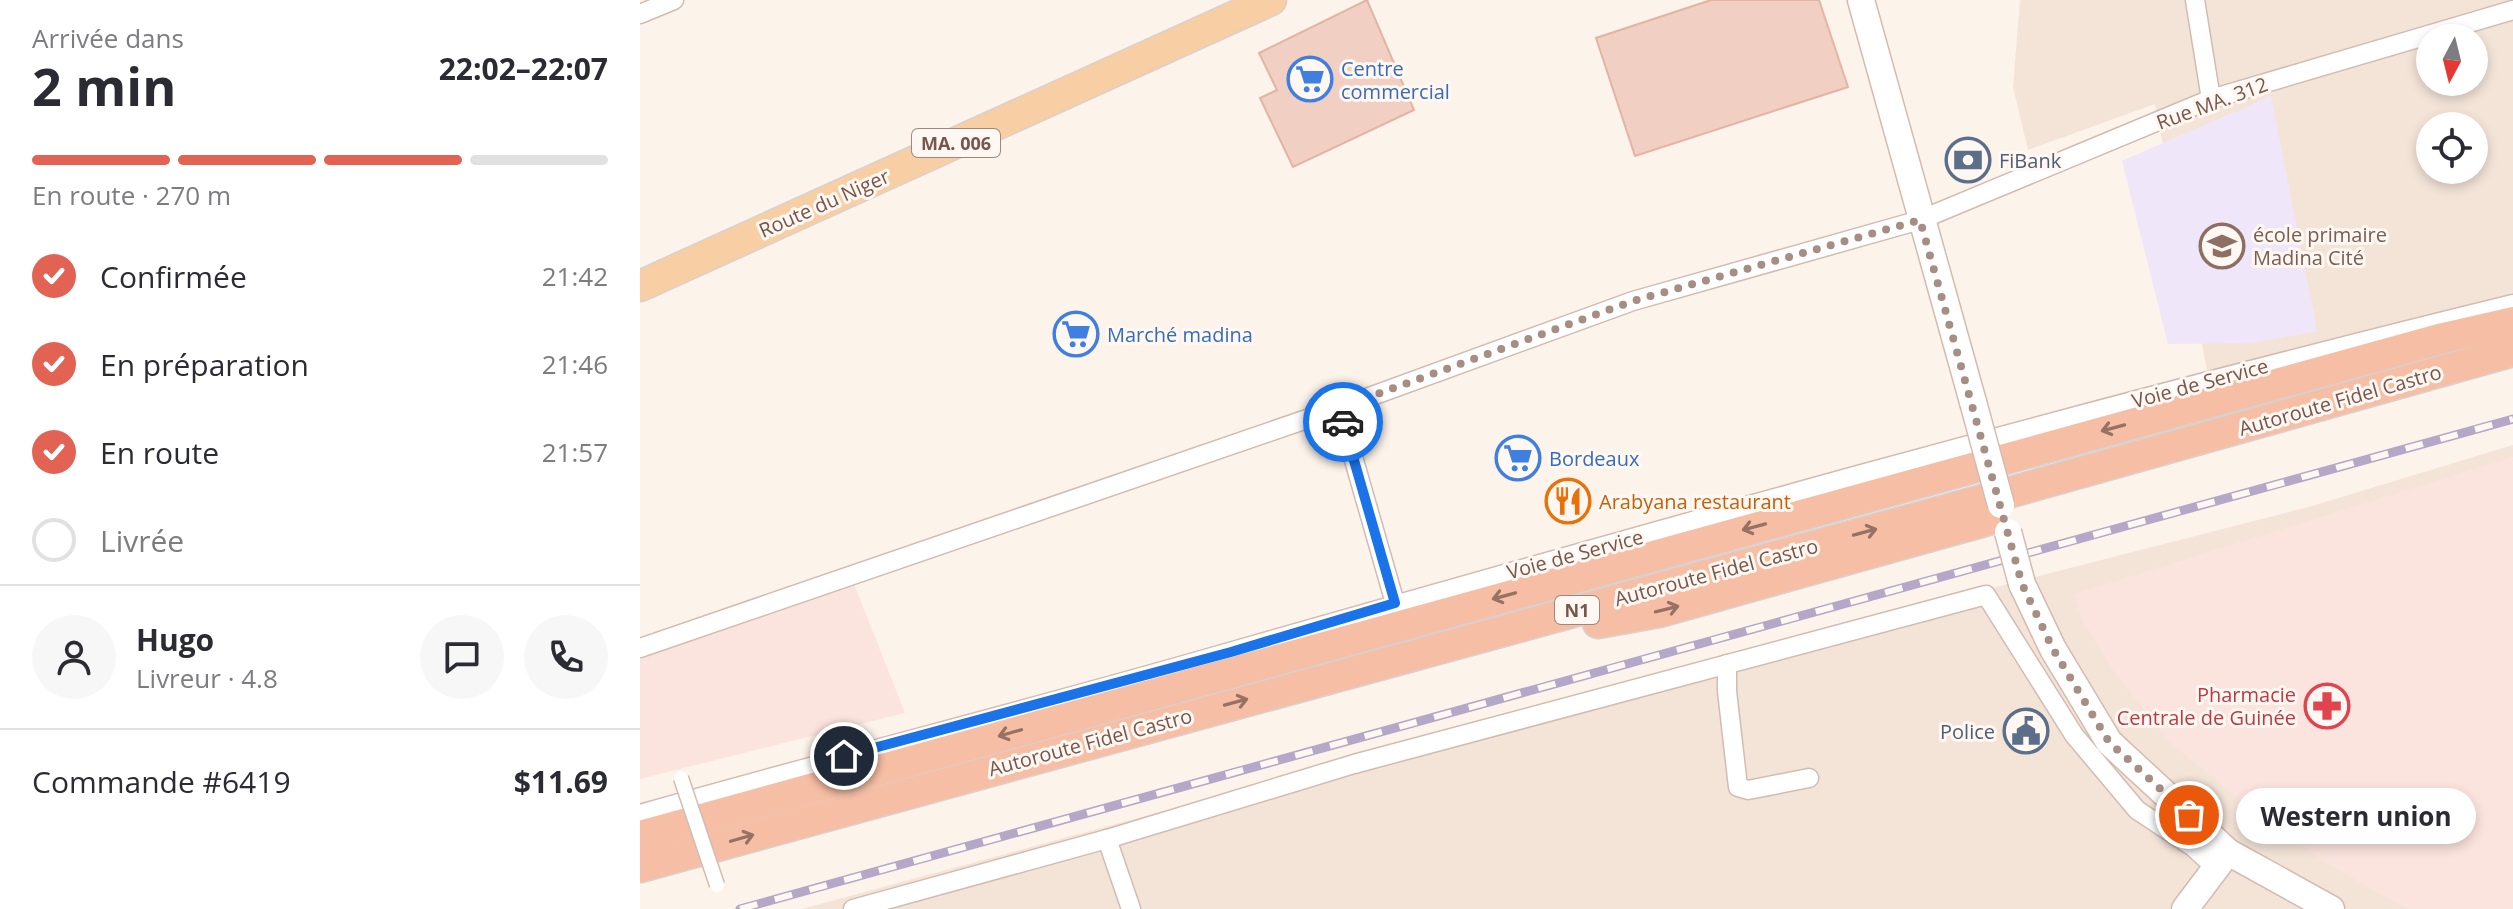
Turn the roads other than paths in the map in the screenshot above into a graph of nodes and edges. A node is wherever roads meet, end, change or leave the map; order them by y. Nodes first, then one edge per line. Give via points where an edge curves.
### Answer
1 (674, 0) edge
2 (1271, 0) edge
3 (1861, 0) edge
4 (2195, 0) edge
5 (2513, 10) edge
6 (640, 14) edge
7 (2211, 99) junction
8 (1920, 220) junction
9 (640, 286) edge
10 (2513, 304) edge
11 (2513, 322) edge
12 (2513, 351) edge
13 (2513, 370) edge
14 (1339, 408) junction
15 (2004, 518) junction
16 (1395, 603) junction
17 (640, 648) edge
18 (1397, 658) junction
19 (1727, 664) junction
20 (681, 778) dead end
21 (1809, 778) dead end
22 (640, 814) edge
23 (640, 836) edge
24 (1107, 839) junction
25 (2222, 860) junction
26 (640, 867) edge
27 (717, 885) dead end
28 (853, 909) edge
29 (1131, 909) edge
30 (2185, 909) edge
31 (2331, 909) edge

1 - 6 street
2 - 9 main road, Route du Niger / MA. 006
3 - 8 main road
4 - 7 street
5 - 7 street, Rue MA. 312
7 - 8 street, Rue MA. 312
8 - 14 street, Rue MA. 312 via 1633,301
8 - 15 main road, bridge
10 - 16 street, Voie de Service via 1943,450
11 -> 23 highway, Autoroute Fidel Castro / N1
18 -> 12 highway, Autoroute Fidel Castro / N1
13 - 15 highway
14 - 16 street
14 - 17 street, Rue MA. 312
18 -> 15 highway via 1659,612
15 - 25 main road, bridge via 2022,584 2053,649 2109,742
16 - 22 street, Voie de Service
26 -> 18 highway, Autoroute Fidel Castro / N1
19 - 21 street via 1738,787 1748,790
19 - 24 street via 1354,764
19 - 25 street via 1986,595 2074,735 2137,810
20 - 27 street, bridge
24 - 28 street
24 - 29 street
25 - 30 main road
25 - 31 main road

